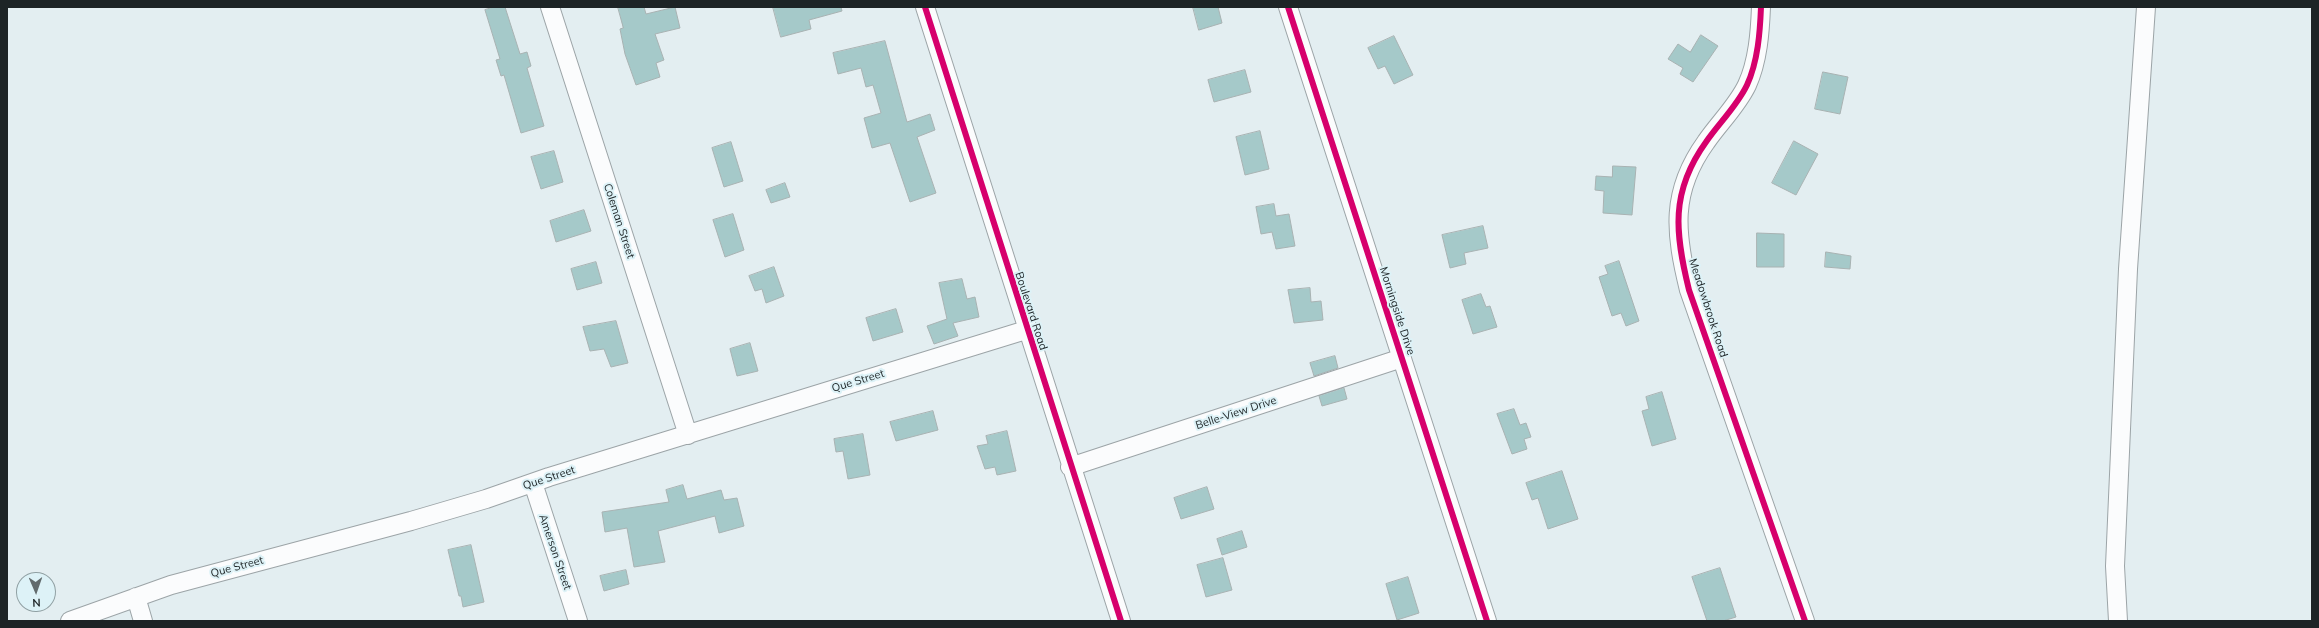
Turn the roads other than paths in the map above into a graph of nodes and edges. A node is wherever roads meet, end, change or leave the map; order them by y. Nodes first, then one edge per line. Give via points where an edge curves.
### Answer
1 (550, 7) edge
2 (925, 7) edge
3 (1288, 7) edge
4 (1761, 7) edge
5 (2146, 7) edge
6 (1026, 330) junction
7 (1402, 358) junction
8 (688, 435) junction
9 (1070, 467) junction
10 (533, 483) junction
11 (136, 597) junction
12 (70, 621) edge
13 (143, 621) edge
14 (578, 621) edge
15 (1121, 621) edge
16 (1487, 621) edge
17 (1805, 621) edge
18 (2118, 621) edge

1 - 8 street, Coleman Street
2 - 6 street, Boulevard Road
3 - 7 street, Morningside Drive
4 - 17 street, Meadowbrook Road via 1756,54 1747,85 1695,159 1682,191 1678,224 1679,250 1689,290
5 - 18 street via 2127,277 2115,566
6 - 8 street, Que Street
6 - 9 street, Boulevard Road
7 - 9 street, Belle-View Drive
7 - 16 street, Morningside Drive
8 - 10 street, Que Street
9 - 15 street, Boulevard Road
10 - 11 street, Que Street via 410,521 171,585
10 - 14 street, Amerson Street
11 - 12 street, Que Street
11 - 13 street

